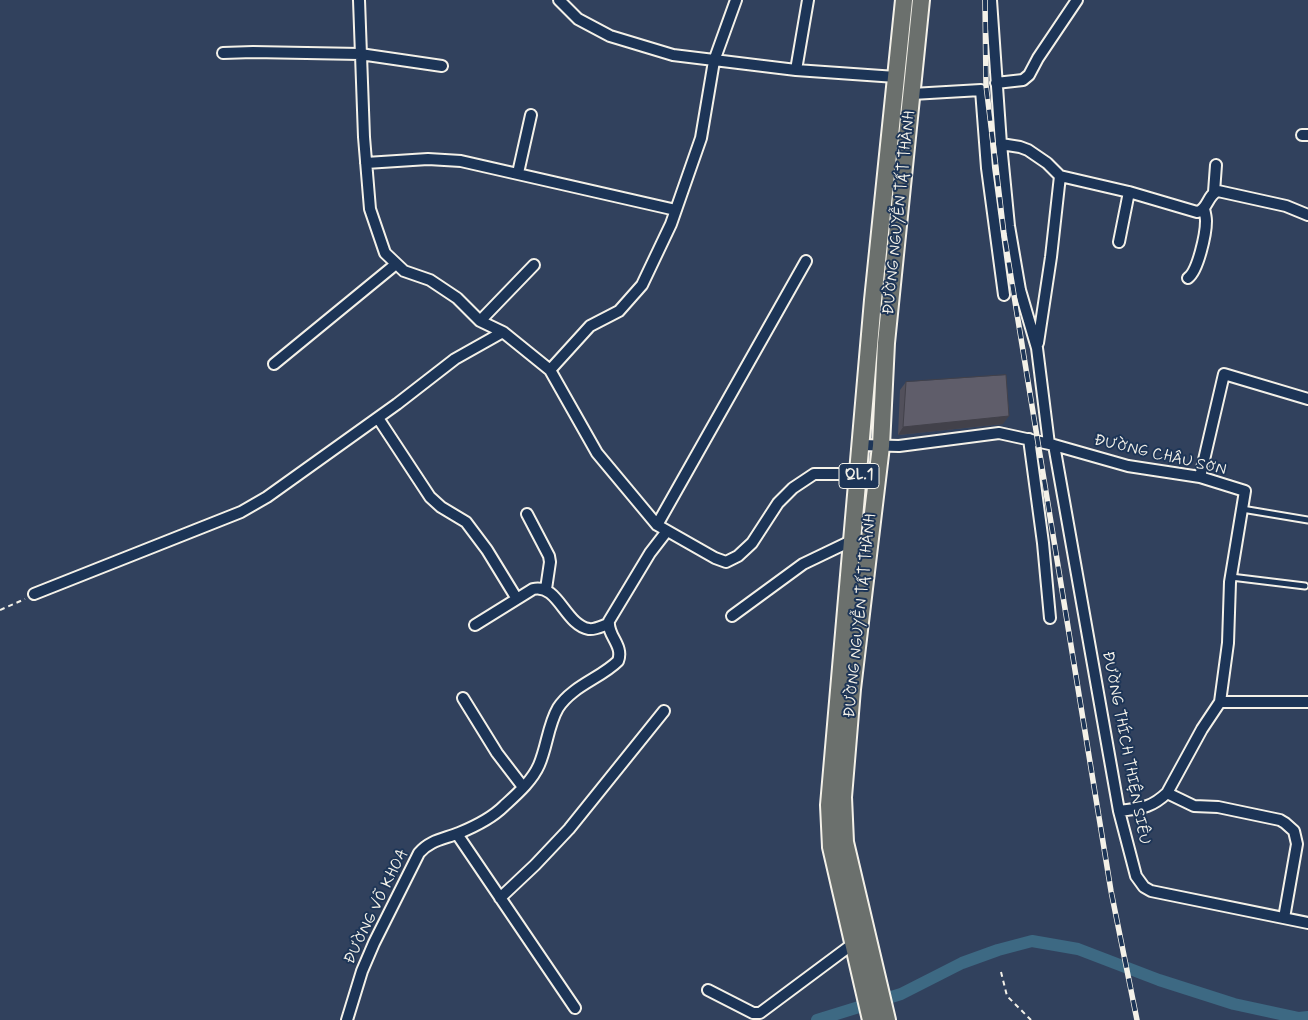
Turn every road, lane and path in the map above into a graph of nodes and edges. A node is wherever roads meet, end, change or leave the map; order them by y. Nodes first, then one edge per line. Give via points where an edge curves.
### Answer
1 (359, 0) edge
2 (560, 0) edge
3 (736, 0) edge
4 (808, 0) edge
5 (904, 0) edge
6 (921, 0) edge
7 (991, 0) edge
8 (1077, 0) edge
9 (223, 53) dead end
10 (360, 54) junction
11 (714, 61) junction
12 (442, 66) dead end
13 (796, 70) junction
14 (896, 77) junction
15 (996, 83) junction
16 (912, 94) junction
17 (531, 115) dead end
18 (1001, 144) junction
19 (366, 163) junction
20 (1216, 165) dead end
21 (518, 173) junction
22 (1060, 176) junction
23 (1129, 192) junction
24 (1214, 192) junction
25 (1204, 209) junction
26 (676, 210) junction
27 (1308, 215) edge
28 (1119, 242) dead end
29 (806, 261) dead end
30 (396, 264) junction
31 (534, 265) dead end
32 (1188, 278) dead end
33 (1004, 295) dead end
34 (480, 321) junction
35 (504, 332) junction
36 (1037, 348) junction
37 (274, 364) dead end
38 (550, 370) junction
39 (1308, 399) edge
40 (378, 418) junction
41 (1028, 439) junction
42 (861, 445) junction
43 (1052, 445) junction
44 (881, 446) junction
45 (859, 474) junction
46 (1200, 477) junction
47 (1242, 509) junction
48 (526, 514) dead end
49 (1308, 520) edge
50 (657, 525) junction
51 (667, 531) junction
52 (853, 540) junction
53 (1231, 577) junction
54 (1305, 586) dead end
55 (546, 589) junction
56 (34, 594) joint
57 (516, 599) junction
58 (0, 610) edge
59 (732, 616) dead end
60 (1050, 618) dead end
61 (608, 624) junction
62 (475, 625) dead end
63 (463, 698) dead end
64 (1220, 702) junction
65 (1308, 702) edge
66 (664, 711) dead end
67 (523, 787) junction
68 (1167, 794) junction
69 (1119, 811) junction
70 (457, 834) junction
71 (500, 898) junction
72 (1284, 918) junction
73 (1308, 923) edge
74 (860, 947) junction
75 (1000, 972) dead end
76 (708, 990) dead end
77 (575, 1008) dead end
78 (757, 1014) junction
79 (881, 1019) edge
80 (347, 1020) edge
81 (748, 1020) edge
82 (1031, 1020) edge

1 - 10 street
2 - 11 street via 578,19 610,36 674,55
3 - 11 street
4 - 13 street
5 - 14 main road, ĐƯỜNG NGUYỄN TẤT THÀNH / QL.1
6 - 16 main road, ĐƯỜNG NGUYỄN TẤT THÀNH / QL.1
7 - 15 street
8 - 15 street via 1029,75 1023,80
9 - 10 street
10 - 12 street
10 - 19 street
11 - 13 street
11 - 26 street via 701,138
13 - 14 street
14 - 42 main road, ĐƯỜNG NGUYỄN TẤT THÀNH / QL.1
15 - 18 street
16 - 33 street via 981,90 987,168
16 - 44 main road, ĐƯỜNG NGUYỄN TẤT THÀNH / QL.1 via 886,343
17 - 21 street
18 - 22 street via 1028,150
18 - 36 street via 1009,226 1020,290
19 - 21 street via 444,159
19 - 30 street via 370,209 385,253
20 - 24 street
21 - 26 street
22 - 23 street
22 - 36 street
23 - 25 street via 1197,212
23 - 28 street
24 - 25 street
24 - 27 street via 1286,206
25 - 32 street via 1206,224 1198,263
26 - 38 street via 642,285 619,311 590,326
29 - 50 street
30 - 34 street via 404,271 430,280 457,298
30 - 37 street
31 - 34 street
34 - 35 street
35 - 38 street
35 - 40 street via 455,359
36 - 43 street, ĐƯỜNG THÍCH THIỆN SIÊU
38 - 50 street via 597,453
39 - 46 street via 1224,374
40 - 56 street via 266,498 241,512
40 - 57 street via 435,502 466,522
41 - 43 street, ĐƯỜNG CHÂU SƠN
41 - 44 street, ĐƯỜNG CHÂU SƠN via 999,433
41 - 60 street
42 - 44 street, ĐƯỜNG CHÂU SƠN
42 - 45 main road, ĐƯỜNG NGUYỄN TẤT THÀNH / QL.1
43 - 46 street, ĐƯỜNG CHÂU SƠN via 1128,466
43 - 69 street, ĐƯỜNG THÍCH THIỆN SIÊU
44 - 74 main road, ĐƯỜNG NGUYỄN TẤT THÀNH / QL.1 via 852,689 843,797 845,842
45 - 51 street via 814,474 778,503 752,543 726,562
45 - 52 main road, ĐƯỜNG NGUYỄN TẤT THÀNH / QL.1
46 - 47 street, ĐƯỜNG CHÂU SƠN via 1246,491
47 - 49 lane
47 - 53 street, ĐƯỜNG CHÂU SƠN
48 - 55 street via 549,556
50 - 51 street
51 - 61 street via 650,553
52 - 59 street via 803,564
52 - 74 main road, ĐƯỜNG NGUYỄN TẤT THÀNH / QL.1 via 829,805 831,847
53 - 54 lane
53 - 64 street, ĐƯỜNG CHÂU SƠN via 1228,643
55 - 57 street via 532,589
55 - 61 street via 587,629
56 - 58 path
57 - 62 street
61 - 67 street, ĐƯỜNG VÕ KHOA via 619,647 618,661 559,706 539,764
63 - 67 street via 497,753
64 - 65 street
64 - 68 street
66 - 71 street via 570,829
67 - 70 street, ĐƯỜNG VÕ KHOA via 489,818
68 - 69 street via 1148,806
68 - 72 street via 1194,806 1218,807 1280,820 1290,826 1297,844
69 - 72 street, ĐƯỜNG THÍCH THIỆN SIÊU via 1133,868 1144,887
70 - 71 street
70 - 80 street, ĐƯỜNG VÕ KHOA via 425,846 414,861 368,957
71 - 77 street
72 - 73 street, ĐƯỜNG THÍCH THIỆN SIÊU
74 - 78 street
74 - 79 main road, ĐƯỜNG NGUYỄN TẤT THÀNH / QL.1
75 - 82 path via 1007,996
76 - 78 street
78 - 81 street

